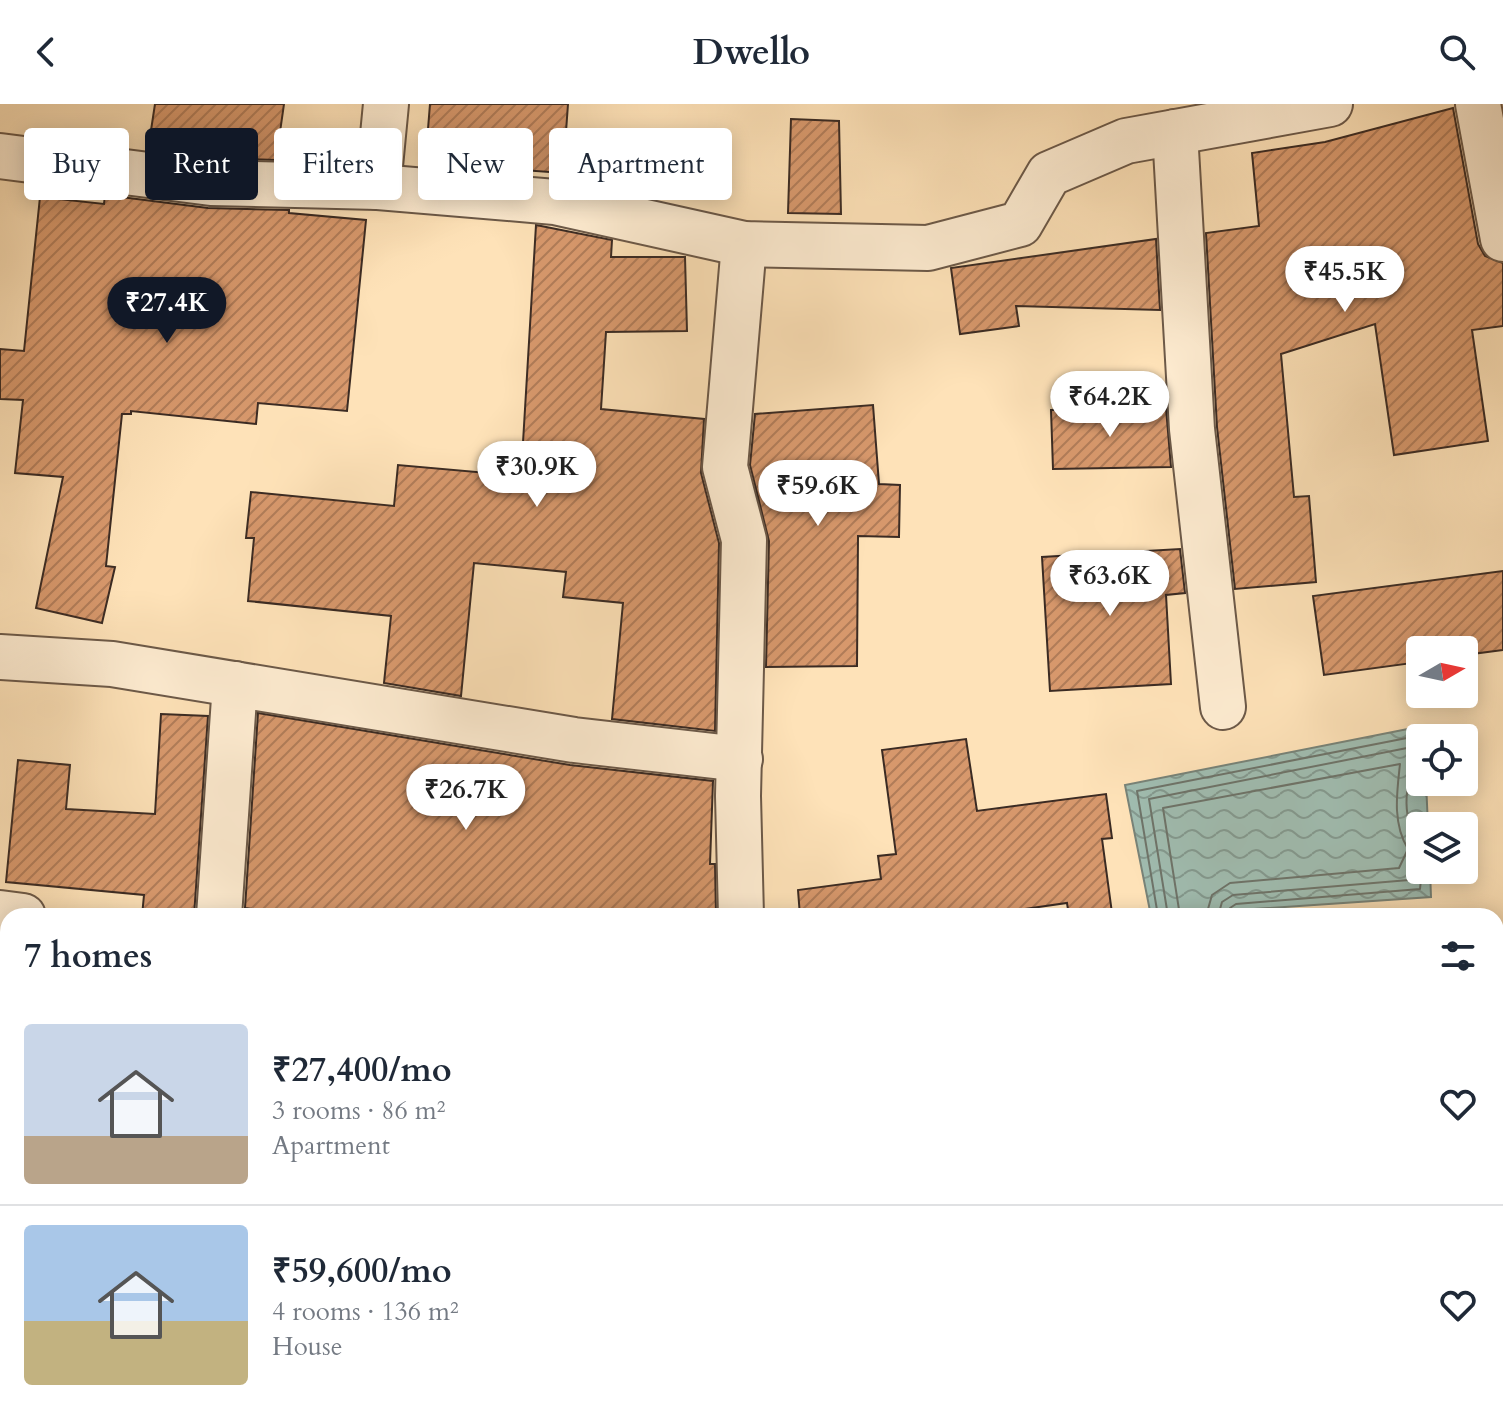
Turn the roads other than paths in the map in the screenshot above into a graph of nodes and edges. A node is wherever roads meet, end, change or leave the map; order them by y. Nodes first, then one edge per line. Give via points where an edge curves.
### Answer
1 (386, 104) edge
2 (1478, 104) edge
3 (1310, 106) edge
4 (384, 128) edge
5 (1175, 132) junction
6 (0, 156) edge
7 (274, 185) edge
8 (402, 189) edge
9 (1503, 239) edge
10 (744, 244) junction
11 (0, 657) edge
12 (235, 684) junction
13 (1223, 707) dead end
14 (740, 759) junction
15 (220, 908) edge
16 (741, 908) edge

1 - 4 street
2 - 9 street
3 - 5 street
5 - 10 street via 1126,141 1049,174 1020,224 928,248
5 - 13 street via 1192,429
6 - 7 street via 211,183
8 - 10 street via 555,202
10 - 14 street via 725,467 744,540
11 - 12 street via 112,664
12 - 14 street via 574,740
12 - 15 street
14 - 16 street

